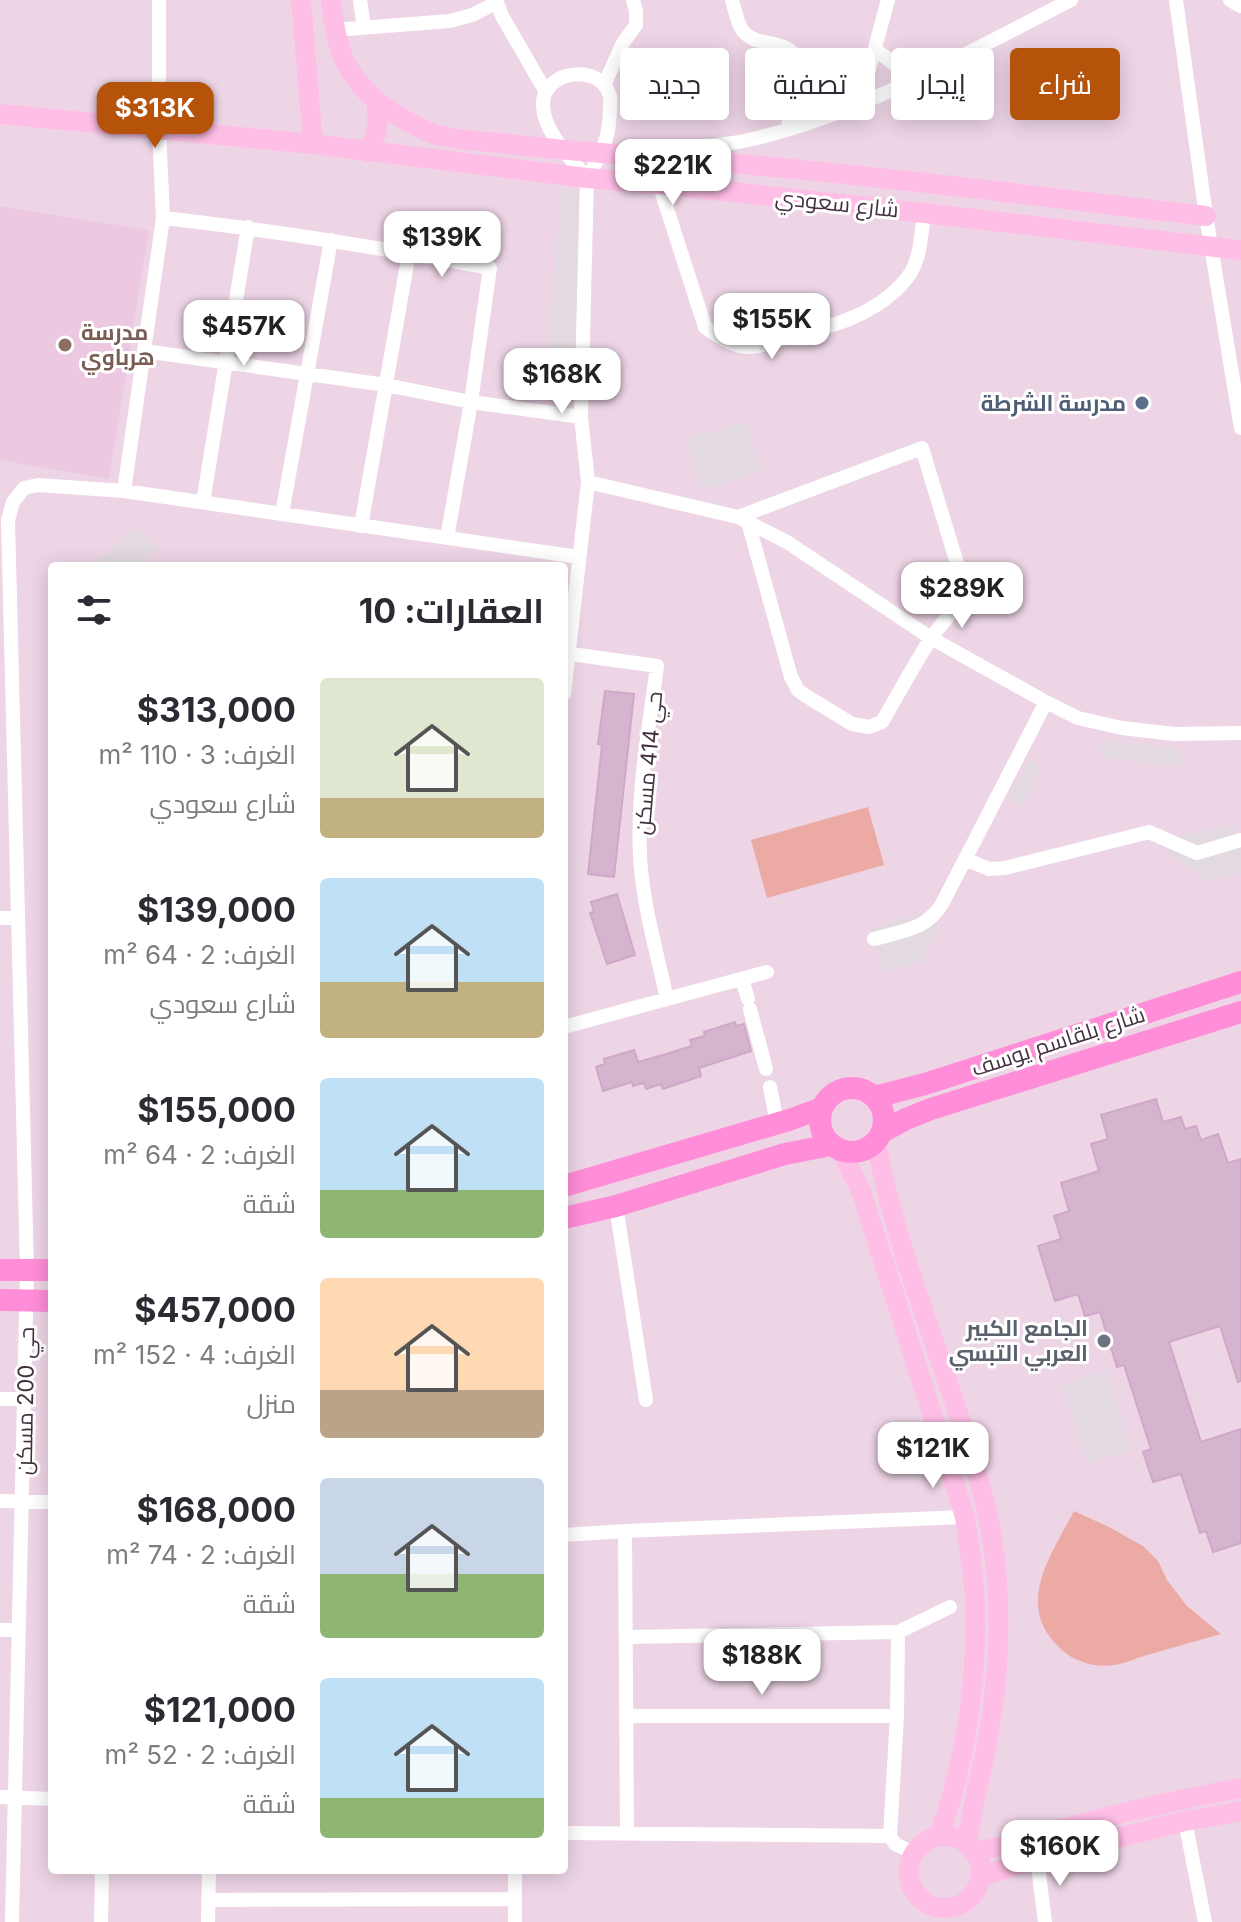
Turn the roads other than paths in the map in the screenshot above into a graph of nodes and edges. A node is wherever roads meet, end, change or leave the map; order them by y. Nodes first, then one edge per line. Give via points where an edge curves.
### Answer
1 (159, 0) edge
2 (301, 0) edge
3 (331, 0) edge
4 (360, 0) edge
5 (633, 0) edge
6 (732, 0) edge
7 (888, 0) edge
8 (1071, 0) edge
9 (1176, 0) edge
10 (1230, 0) edge
11 (496, 2) edge
12 (1050, 5) edge
13 (1241, 6) edge
14 (364, 28) junction
15 (334, 30) junction
16 (972, 48) edge
17 (875, 49) joint
18 (891, 62) edge
19 (604, 85) junction
20 (546, 92) junction
21 (376, 102) junction
22 (0, 114) edge
23 (814, 120) edge
24 (159, 129) junction
25 (787, 130) junction
26 (313, 144) junction
27 (564, 151) junction
28 (367, 152) junction
29 (603, 153) junction
30 (587, 178) junction
31 (659, 184) junction
32 (924, 213) junction
33 (1206, 216) junction
34 (163, 218) junction
35 (248, 227) junction
36 (331, 240) junction
37 (1231, 246) edge
38 (409, 253) junction
39 (144, 351) junction
40 (226, 362) junction
41 (307, 375) junction
42 (386, 385) junction
43 (471, 402) junction
44 (581, 417) junction
45 (1241, 428) edge
46 (588, 482) junction
47 (124, 491) junction
48 (203, 502) junction
49 (282, 514) junction
50 (743, 520) junction
51 (4, 521) edge
52 (361, 526) junction
53 (447, 538) junction
54 (579, 557) junction
55 (568, 638) edge
56 (931, 638) junction
57 (568, 653) edge
58 (1046, 702) junction
59 (1241, 733) edge
60 (1241, 840) edge
61 (965, 859) junction
62 (0, 918) edge
63 (18, 918) junction
64 (874, 939) dead end
65 (767, 972) dead end
66 (742, 979) junction
67 (1241, 982) edge
68 (667, 999) junction
69 (1241, 1012) edge
70 (568, 1026) edge
71 (766, 1069) dead end
72 (770, 1087) dead end
73 (875, 1097) junction
74 (822, 1108) junction
75 (777, 1123) junction
76 (879, 1137) junction
77 (836, 1148) junction
78 (568, 1185) edge
79 (616, 1206) junction
80 (568, 1217) edge
81 (0, 1270) edge
82 (27, 1270) junction
83 (48, 1270) edge
84 (0, 1300) edge
85 (27, 1300) junction
86 (48, 1301) edge
87 (0, 1399) edge
88 (25, 1399) junction
89 (646, 1400) dead end
90 (0, 1501) edge
91 (23, 1501) junction
92 (48, 1502) edge
93 (965, 1517) junction
94 (625, 1531) junction
95 (568, 1535) edge
96 (950, 1607) dead end
97 (0, 1630) edge
98 (18, 1630) junction
99 (898, 1632) junction
100 (626, 1637) junction
101 (627, 1716) junction
102 (897, 1716) junction
103 (1241, 1788) edge
104 (8, 1797) edge
105 (48, 1799) edge
106 (1241, 1811) edge
107 (1185, 1821) junction
108 (568, 1833) edge
109 (627, 1833) junction
110 (890, 1836) junction
111 (939, 1837) junction
112 (971, 1848) junction
113 (914, 1853) junction
114 (1037, 1858) junction
115 (102, 1874) edge
116 (209, 1874) edge
117 (515, 1874) edge
118 (980, 1877) junction
119 (515, 1899) junction
120 (208, 1900) junction
121 (968, 1900) junction
122 (931, 1913) edge
123 (12, 1922) edge
124 (101, 1922) edge
125 (208, 1922) edge
126 (515, 1922) edge
127 (962, 1922) edge
128 (1045, 1922) edge
129 (1205, 1922) edge

1 - 24 street
2 - 26 main road
3 - 15 main road, شارع سعودي
4 - 14 street
5 - 19 street via 636,25
6 - 25 street via 743,31 798,57 802,67
7 - 17 street
8 - 12 street
9 - 33 street
10 - 13 street
11 - 14 street via 450,21
11 - 20 street
12 - 16 street
14 - 15 street
15 - 21 main road, شارع سعودي via 358,85
17 - 18 street
19 - 20 street via 573,74
19 - 29 street via 610,95 610,123
20 - 27 street via 542,104 547,124
21 - 27 main road, شارع سعودي via 435,135
21 - 28 main road via 379,121
22 - 24 main road, شارع سعودي
23 - 25 street
24 - 26 main road, شارع سعودي
24 - 34 street
25 - 29 street via 744,141
26 - 28 main road, شارع سعودي
27 - 29 main road, شارع سعودي
27 - 30 street
28 - 30 main road, شارع سعودي
29 - 30 street
29 - 33 main road, شارع سعودي
30 - 31 main road, شارع سعودي
30 - 44 street
31 - 32 main road, شارع سعودي
31 - 32 street via 705,327 735,345 750,347 839,323 893,293 909,276 919,253
32 - 37 main road, شارع سعودي
33 - 37 street
34 - 35 street
34 - 39 street
35 - 36 street
35 - 40 street
36 - 38 street
36 - 41 street
37 - 45 street
38 - 42 street
38 - 43 street via 490,268
39 - 40 street
39 - 47 street
40 - 41 street
40 - 48 street
41 - 42 street
41 - 49 street
42 - 43 street
42 - 52 street
43 - 44 street
43 - 53 street
44 - 46 street
46 - 50 street
46 - 54 street
47 - 48 street
47 - 51 street via 24,488
48 - 49 street
49 - 52 street
50 - 56 street via 787,542
50 - 56 street via 791,677 807,697 852,724 869,727 882,722
50 - 56 street via 922,448 962,580 956,607
51 - 63 street, حي 200 مسكن
52 - 53 street
53 - 54 street
54 - 55 street
56 - 58 street
57 - 68 street, حي 414 مسكن via 657,666 642,784 640,857
58 - 59 street via 1078,718 1122,728
58 - 61 street
60 - 61 street via 1197,853 1149,832 1005,868 989,869
61 - 64 street via 934,918
62 - 63 street
63 - 82 street, حي 200 مسكن
65 - 66 street
66 - 68 street
66 - 71 street
67 - 73 main road, شارع بلقاسم يوسف
68 - 70 street
69 - 76 main road, شارع بلقاسم يوسف via 931,1109
72 - 75 street
73 - 74 main road via 847,1088 836,1091
73 - 76 main road via 885,1123
74 - 75 main road
74 - 77 main road via 824,1137
75 - 78 main road
76 - 77 main road via 860,1152
76 - 112 main road via 893,1219 964,1430 992,1538 995,1692 972,1810
77 - 79 main road via 785,1154
77 - 93 main road via 861,1191
79 - 80 main road
79 - 89 street
81 - 82 main road
82 - 83 main road
82 - 85 street, حي 200 مسكن
84 - 85 main road
85 - 86 main road
85 - 88 street, حي 200 مسكن
87 - 88 street
88 - 91 street, حي 200 مسكن
90 - 91 street
91 - 92 street
91 - 98 street, حي 200 مسكن
93 - 94 street
93 - 111 main road via 975,1603 974,1657 964,1741
94 - 95 street
94 - 100 street
96 - 99 street
97 - 98 street
98 - 104 street, حي 200 مسكن
99 - 100 street
99 - 102 street
100 - 101 street
101 - 102 street
101 - 109 street
102 - 110 street
103 - 112 main road via 1097,1819 1004,1846
104 - 105 street
104 - 123 street, حي 200 مسكن
106 - 107 main road
107 - 114 main road
107 - 129 street
108 - 109 street
109 - 110 street
110 - 113 street
111 - 112 main road
111 - 113 main road
112 - 118 main road
113 - 122 main road via 909,1876
114 - 118 main road
114 - 128 street
115 - 124 street
116 - 120 street
117 - 119 street
118 - 121 main road
119 - 120 street
119 - 126 street
120 - 125 street
121 - 122 main road
121 - 127 main road

